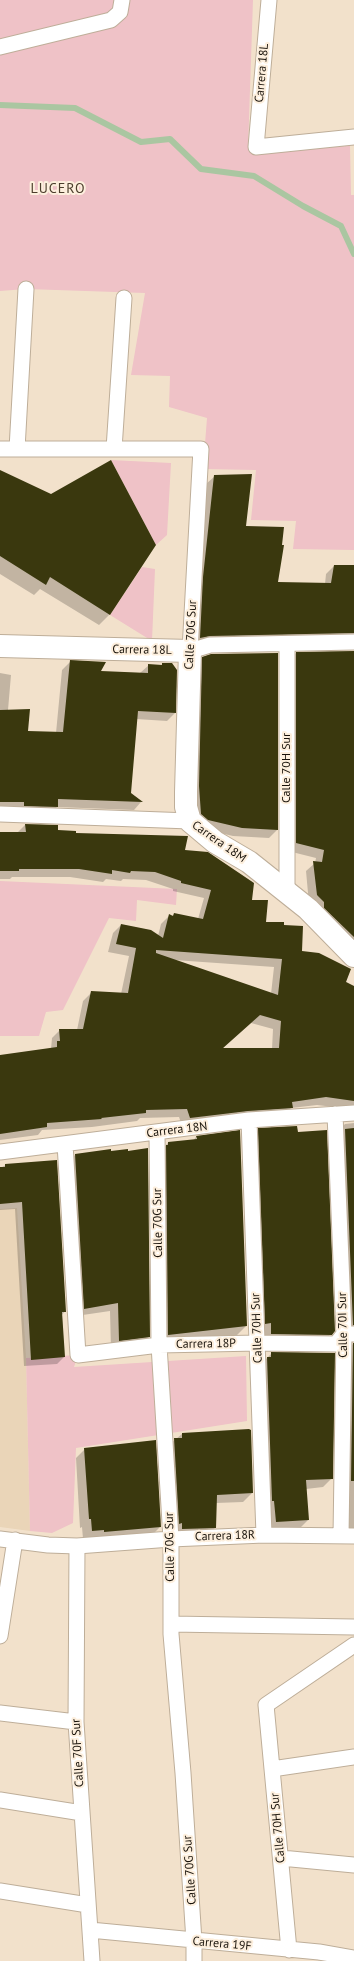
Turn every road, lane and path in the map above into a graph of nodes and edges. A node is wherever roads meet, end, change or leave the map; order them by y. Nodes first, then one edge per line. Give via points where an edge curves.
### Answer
1 (122, 0) edge
2 (269, 0) edge
3 (0, 47) edge
4 (354, 137) edge
5 (26, 289) dead end
6 (124, 298) dead end
7 (0, 449) edge
8 (17, 449) junction
9 (114, 449) junction
10 (354, 642) edge
11 (287, 644) junction
12 (0, 646) edge
13 (190, 651) junction
14 (0, 814) edge
15 (190, 821) junction
16 (287, 892) junction
17 (354, 956) edge
18 (354, 1113) edge
19 (334, 1114) junction
20 (249, 1120) junction
21 (157, 1132) junction
22 (65, 1144) junction
23 (0, 1152) edge
24 (349, 1334) edge
25 (258, 1343) junction
26 (159, 1345) junction
27 (348, 1411) edge
28 (264, 1535) junction
29 (348, 1536) edge
30 (0, 1538) edge
31 (171, 1539) junction
32 (15, 1540) junction
33 (77, 1546) junction
34 (171, 1624) junction
35 (354, 1627) edge
36 (0, 1636) edge
37 (354, 1645) edge
38 (0, 1713) edge
39 (76, 1722) junction
40 (354, 1757) edge
41 (272, 1769) junction
42 (0, 1800) edge
43 (82, 1813) junction
44 (281, 1858) junction
45 (354, 1865) edge
46 (0, 1891) edge
47 (88, 1904) junction
48 (90, 1930) junction
49 (194, 1942) junction
50 (289, 1950) junction
51 (354, 1958) edge
52 (92, 1961) edge
53 (194, 1961) edge

1 - 3 street via 120,12 111,20
2 - 4 street, Carrera 18L via 256,147
5 - 8 street
6 - 9 street
7 - 8 street
8 - 9 street
9 - 13 street, Calle 70G Sur via 201,449
10 - 11 street, Carrera 18L
11 - 13 street, Carrera 18L via 210,645
11 - 16 street, Calle 70H Sur
12 - 13 street, Carrera 18L
13 - 15 street, Calle 70G Sur via 186,792 186,807
14 - 15 street, Carrera 18M
15 - 16 street, Carrera 18M
16 - 17 street, Carrera 18M via 314,914
18 - 19 street, Carrera 18N
19 - 20 street, Carrera 18N
19 - 24 street, Calle 70I Sur
20 - 21 street, Carrera 18N
20 - 25 street, Calle 70H Sur
21 - 22 street, Carrera 18N
21 - 26 street, Calle 70G Sur
22 - 23 street, Carrera 18N
22 - 26 street, Carrera 18P via 78,1355
24 - 25 street, Carrera 18P via 336,1344
24 - 27 street, Calle 70I Sur
25 - 26 street, Carrera 18P
25 - 28 street, Calle 70H Sur
26 - 31 street, Calle 70G Sur
27 - 29 street, Calle 70I Sur
28 - 29 street, Carrera 18R
28 - 31 street, Carrera 18R
30 - 32 street, Carrera 18R
31 - 33 street, Carrera 18R
31 - 34 street, Calle 70G Sur
32 - 33 street, Carrera 18R
32 - 36 street
33 - 39 street, Calle 70F Sur
34 - 35 street
34 - 49 street, Calle 70G Sur
37 - 41 street, Calle 70H Sur via 266,1705
38 - 39 street
39 - 43 street, Calle 70F Sur
40 - 41 street
41 - 44 street, Calle 70H Sur
42 - 43 street
43 - 47 street, Calle 70F Sur
44 - 45 street
44 - 50 street, Calle 70H Sur
46 - 47 street
47 - 48 street, Calle 70F Sur
48 - 49 street, Carrera 19F
48 - 52 street, Calle 70F Sur
49 - 50 street, Carrera 19F
49 - 53 street, Calle 70G Sur
50 - 51 street, Carrera 19F

